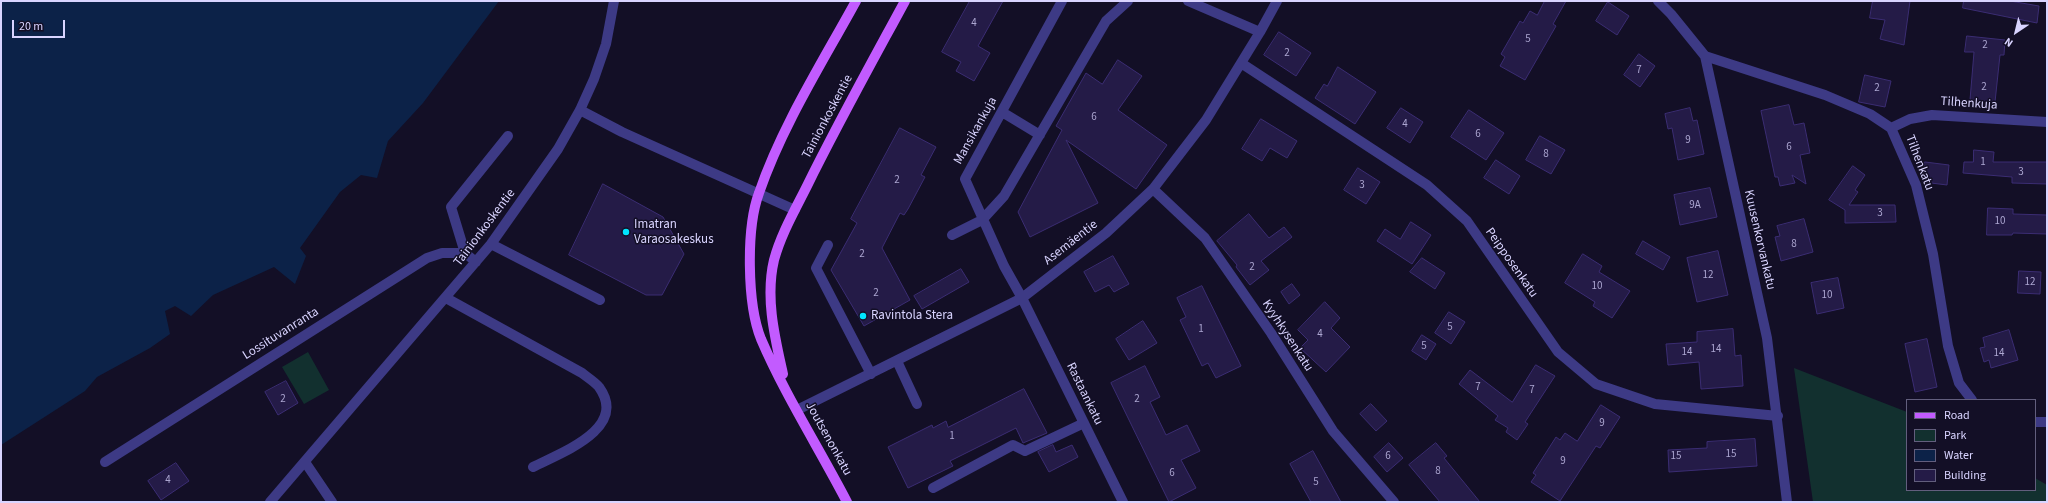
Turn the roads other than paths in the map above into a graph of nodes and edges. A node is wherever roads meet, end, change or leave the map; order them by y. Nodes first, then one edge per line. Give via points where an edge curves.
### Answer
1 (614, 1) edge
2 (856, 1) edge
3 (905, 1) edge
4 (1062, 1) edge
5 (1128, 1) edge
6 (1188, 1) edge
7 (1277, 1) edge
8 (1658, 1) edge
9 (1260, 32) junction
10 (1705, 56) junction
11 (1241, 63) junction
12 (580, 110) junction
13 (1002, 112) junction
14 (2047, 122) edge
15 (1891, 128) junction
16 (1040, 135) junction
17 (508, 136) dead end
18 (1153, 189) junction
19 (758, 194) junction
20 (795, 210) junction
21 (982, 220) junction
22 (952, 235) dead end
23 (491, 244) junction
24 (828, 245) dead end
25 (465, 253) junction
26 (476, 262) junction
27 (446, 298) junction
28 (1022, 298) junction
29 (600, 300) dead end
30 (896, 361) junction
31 (871, 374) junction
32 (786, 389) junction
33 (1971, 399) edge
34 (917, 404) dead end
35 (797, 410) junction
36 (1778, 416) junction
37 (2036, 422) edge
38 (2047, 422) edge
39 (1084, 423) junction
40 (105, 462) dead end
41 (305, 462) junction
42 (533, 467) dead end
43 (933, 488) dead end
44 (270, 502) edge
45 (332, 502) edge
46 (847, 502) edge
47 (1123, 502) edge
48 (1394, 502) edge
49 (1787, 502) edge

1 - 12 street, Tainionkoskentie via 606,44
2 - 19 main road via 784,134
3 - 20 main road, Tainionkoskentie
4 - 13 street, Mansikankuja
5 - 16 street via 1106,21
6 - 9 street
7 - 9 street, Asemäentie
8 - 10 street, Kuusenkorvankatu
9 - 11 street, Asemäentie
10 - 15 street, Tilhenkatu via 1826,95 1870,114
10 - 36 street, Kuusenkorvankatu via 1767,338
11 - 18 street, Asemäentie via 1206,120
11 - 36 street, Peipposenkatu via 1427,185 1466,222 1558,352 1596,384 1655,404
12 - 19 street
12 - 23 street, Tainionkoskentie via 558,149
13 - 16 street
13 - 21 street, Mansikankuja via 965,179
14 - 15 street, Tilhenkuja via 1932,115 1910,119
15 - 33 street, Tilhenkatu via 1916,185 1933,254 1948,346 1959,383
16 - 21 street via 1004,196
17 - 25 street via 451,207
18 - 28 street, Asemäentie via 1106,233
18 - 48 street, Kyyhkysenkatu via 1205,238 1271,333 1333,431
19 - 20 street
19 - 32 main road, Joutsenonkatu via 752,231 752,303 761,338
20 - 32 main road, Joutsenonkatu via 784,231 774,261 770,298 774,336
21 - 22 street
21 - 28 street, Mansikankuja
23 - 26 street, Tainionkoskentie
23 - 29 street
24 - 31 street via 816,268
25 - 26 street
25 - 40 street, Lossituvanranta via 442,253 427,258
26 - 27 street, Tainionkoskentie
27 - 41 street, Tainionkoskentie
27 - 42 street via 582,373 599,387 606,405 604,421 594,433 573,447
28 - 30 street, Asemäentie
28 - 39 street, Rastaankatu
30 - 31 street, Asemäentie
30 - 34 street
31 - 35 street, Asemäentie
32 - 35 main road, Joutsenonkatu
35 - 46 main road, Joutsenonkatu
36 - 49 street, Kuusenkorvankatu
37 - 38 street
39 - 43 street via 1025,451 1013,445
39 - 47 street, Rastaankatu
41 - 44 street, Tainionkoskentie
41 - 45 street

